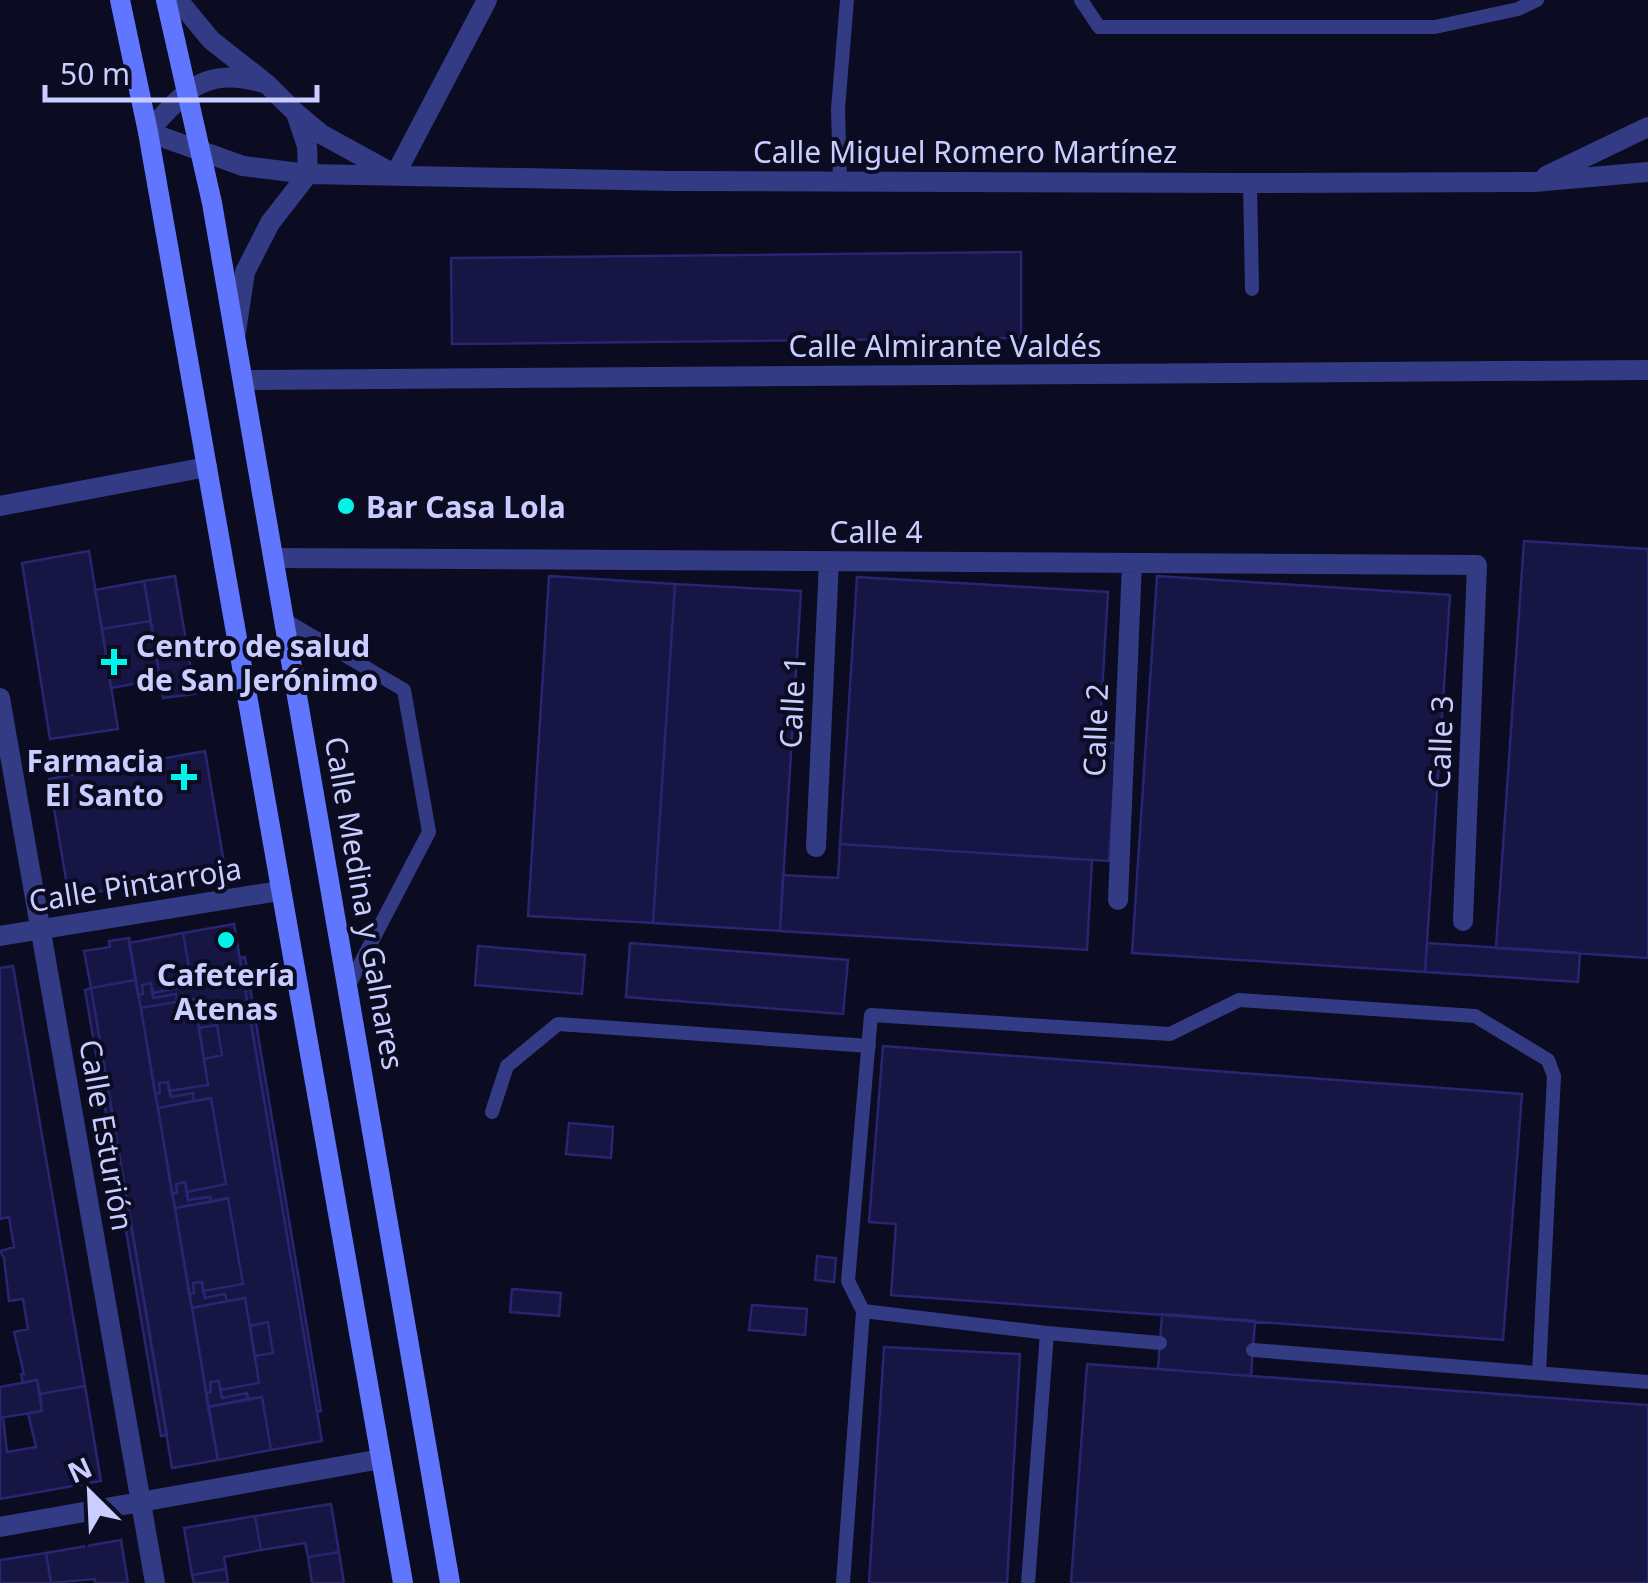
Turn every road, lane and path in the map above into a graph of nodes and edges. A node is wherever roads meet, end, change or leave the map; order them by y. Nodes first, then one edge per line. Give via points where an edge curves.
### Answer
1 (120, 0) edge
2 (166, 0) edge
3 (178, 0) edge
4 (487, 0) edge
5 (847, 0) edge
6 (1081, 0) edge
7 (1537, 0) edge
8 (267, 84) junction
9 (187, 90) junction
10 (296, 112) junction
11 (1648, 127) edge
12 (148, 132) junction
13 (201, 152) junction
14 (1648, 172) edge
15 (308, 174) junction
16 (396, 176) junction
17 (840, 180) junction
18 (1534, 182) junction
19 (1250, 183) junction
20 (1252, 289) dead end
21 (235, 339) junction
22 (1648, 370) edge
23 (242, 380) junction
24 (207, 467) junction
25 (0, 506) edge
26 (275, 558) junction
27 (828, 561) junction
28 (1132, 563) junction
29 (1477, 565) joint
30 (284, 620) junction
31 (0, 698) edge
32 (816, 846) dead end
33 (279, 891) junction
34 (1118, 900) dead end
35 (1463, 922) dead end
36 (40, 929) junction
37 (0, 936) edge
38 (349, 985) junction
39 (869, 1046) junction
40 (492, 1112) dead end
41 (863, 1312) junction
42 (1047, 1333) junction
43 (1160, 1342) dead end
44 (1253, 1350) dead end
45 (1539, 1373) junction
46 (1648, 1382) edge
47 (381, 1458) junction
48 (140, 1501) junction
49 (0, 1526) edge
50 (154, 1583) edge
51 (403, 1583) edge
52 (450, 1583) edge
53 (843, 1583) edge
54 (1028, 1583) edge

1 - 12 main road
2 - 9 main road, Calle Medina y Galnares
3 - 8 street via 211,40
4 - 16 street
5 - 17 lane
6 - 7 lane via 1099,28 1435,27
8 - 9 street via 216,77
8 - 10 street, Calle Miguel Romero Martínez
9 - 12 street
9 - 13 main road, Calle Medina y Galnares
10 - 15 street
10 - 16 street, Calle Miguel Romero Martínez via 321,134
11 - 18 street
12 - 13 street, Calle Miguel Romero Martínez
12 - 24 main road
13 - 15 street, Calle Miguel Romero Martínez via 243,166
13 - 21 main road, Calle Medina y Galnares
14 - 18 street, Calle Miguel Romero Martínez
15 - 16 street, Calle Miguel Romero Martínez
15 - 21 street via 270,223 245,272
16 - 17 street, Calle Miguel Romero Martínez
17 - 19 street, Calle Miguel Romero Martínez
18 - 19 street, Calle Miguel Romero Martínez
19 - 20 lane
21 - 23 main road, Calle Medina y Galnares
22 - 23 street, Calle Almirante Valdés
23 - 26 main road, Calle Medina y Galnares
24 - 25 street
24 - 33 main road
26 - 27 street, Calle 4
26 - 30 main road, Calle Medina y Galnares
27 - 28 street, Calle 4
27 - 32 street, Calle 1
28 - 29 street, Calle 4
28 - 34 street, Calle 2
29 - 35 street, Calle 3
30 - 38 main road, Calle Medina y Galnares
30 - 38 lane via 404,690 408,708 429,832
31 - 36 street, Calle Esturión
33 - 36 street, Calle Pintarroja
33 - 47 main road
36 - 37 street, Calle Pintarroja
36 - 48 street, Calle Esturión
38 - 52 main road, Calle Medina y Galnares
39 - 40 lane via 558,1024 506,1066
39 - 41 lane via 848,1281
39 - 45 lane via 872,1015 1170,1034 1239,1000 1475,1016 1548,1060 1554,1076
41 - 42 lane
41 - 53 lane
42 - 43 lane
42 - 54 lane
44 - 45 lane
45 - 46 lane
47 - 48 street
47 - 51 main road
48 - 49 street
48 - 50 street, Calle Esturión

